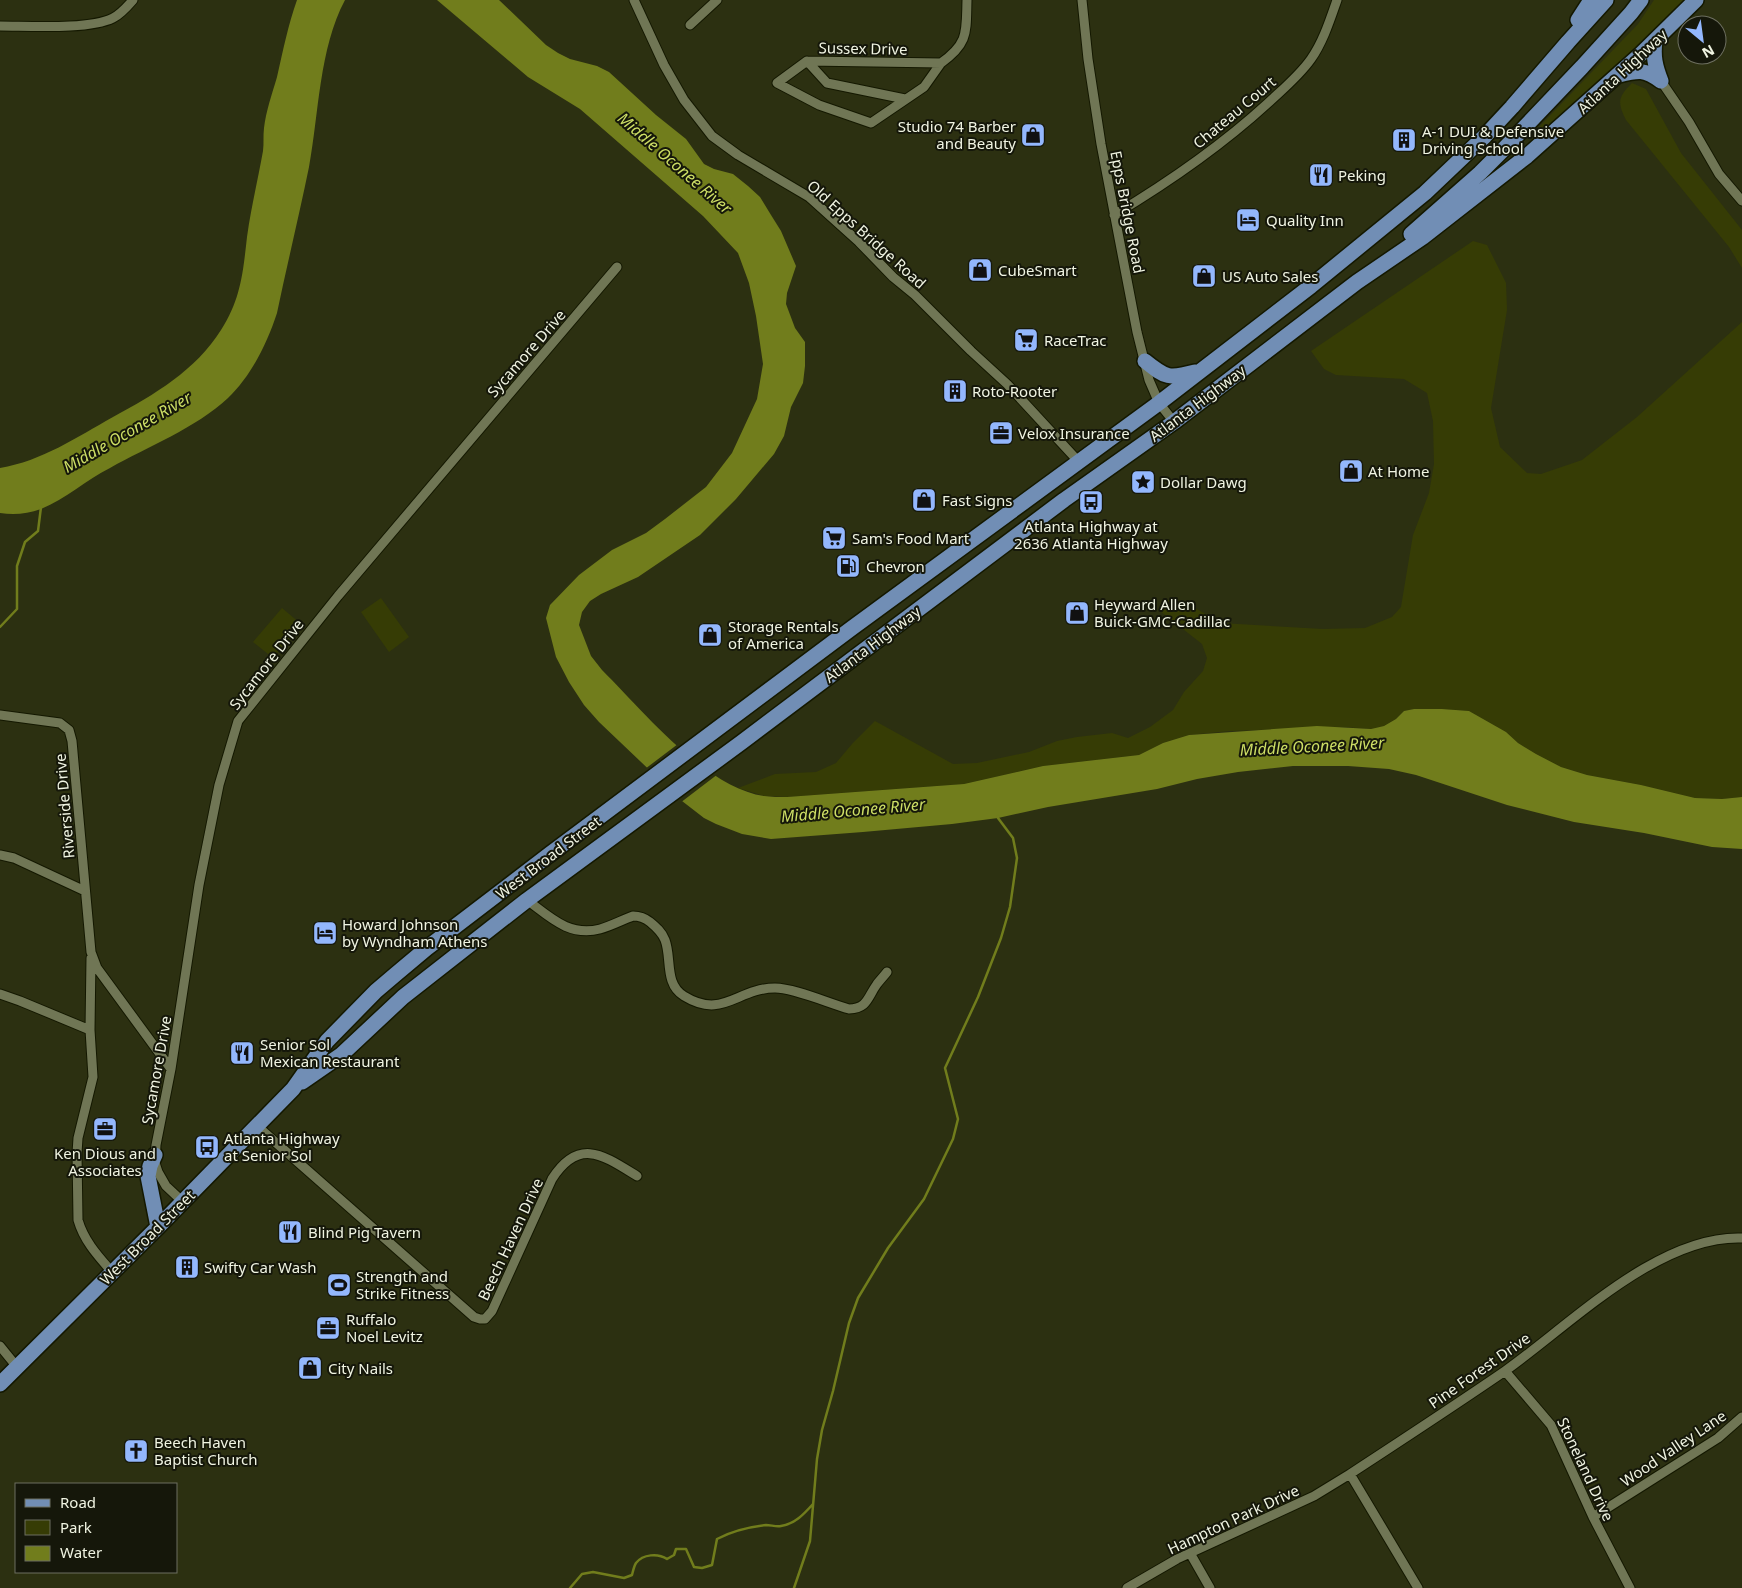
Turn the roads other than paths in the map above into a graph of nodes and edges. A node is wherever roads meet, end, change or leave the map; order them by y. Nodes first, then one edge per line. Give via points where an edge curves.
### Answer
1 (133, 0) edge
2 (634, 0) edge
3 (717, 0) edge
4 (967, 0) edge
5 (1082, 0) edge
6 (1337, 0) edge
7 (1591, 0) edge
8 (1606, 0) edge
9 (1640, 0) edge
10 (1696, 0) edge
11 (690, 25) dead end
12 (0, 26) edge
13 (1655, 40) junction
14 (1568, 42) junction
15 (807, 61) junction
16 (941, 63) junction
17 (1618, 75) junction
18 (1661, 80) junction
19 (905, 99) junction
20 (1742, 201) edge
21 (1114, 215) junction
22 (617, 267) dead end
23 (1358, 282) junction
24 (1145, 361) junction
25 (1201, 371) junction
26 (1159, 403) junction
27 (1174, 422) junction
28 (1079, 462) junction
29 (0, 714) edge
30 (681, 756) joint
31 (682, 786) joint
32 (0, 855) edge
33 (85, 891) junction
34 (527, 900) junction
35 (444, 935) junction
36 (91, 952) junction
37 (458, 953) junction
38 (887, 972) dead end
39 (0, 994) edge
40 (90, 1030) junction
41 (171, 1069) junction
42 (293, 1089) junction
43 (257, 1126) junction
44 (155, 1155) junction
45 (637, 1176) dead end
46 (182, 1201) junction
47 (158, 1226) junction
48 (1742, 1238) edge
49 (112, 1272) junction
50 (0, 1346) edge
51 (16, 1367) junction
52 (1505, 1371) junction
53 (0, 1384) edge
54 (1742, 1417) edge
55 (1350, 1474) junction
56 (1593, 1517) junction
57 (1190, 1553) junction
58 (1127, 1588) edge
59 (1210, 1588) edge
60 (1418, 1588) edge
61 (1630, 1588) edge

1 - 12 street via 120,14 102,22 75,26
2 - 28 street, Old Epps Bridge Road via 664,65 708,132 738,155 809,197 1007,384
3 - 11 street
4 - 16 street, Sussex Drive via 966,33 956,52
5 - 21 street, Epps Bridge Road via 1088,59
6 - 21 street, Chateau Court via 1318,48 1290,83 1223,142
7 - 14 main road
8 - 14 main road, Atlanta Highway
9 - 23 main road via 1632,13 1480,173
10 - 13 main road, Atlanta Highway
13 - 17 main road, Atlanta Highway
13 - 18 main road via 1653,56
14 - 25 main road, Atlanta Highway via 1512,107 1425,193
15 - 16 street, Sussex Drive
15 - 19 street via 827,83
15 - 19 street, Sussex Drive via 777,83 819,105 871,123
16 - 19 street, Sussex Drive via 924,86
17 - 18 main road via 1639,70
17 - 23 main road, Atlanta Highway via 1527,156 1423,237
18 - 20 street via 1719,174
21 - 24 street, Epps Bridge Road
22 - 41 street, Sycamore Drive via 338,596 238,721 219,786 199,885
23 - 27 main road, Atlanta Highway
24 - 25 main road via 1172,377
24 - 26 street, Epps Bridge Road
25 - 26 main road, Atlanta Highway
26 - 27 street, Epps Bridge Road
26 - 28 main road, Atlanta Highway
27 - 31 main road, Atlanta Highway via 1064,500
28 - 30 main road, Atlanta Highway
29 - 33 street, Riverside Drive via 60,723 69,730
30 - 35 main road, West Broad Street
31 - 34 main road, West Broad Street
32 - 33 street via 14,858
33 - 36 street, Riverside Drive
34 - 37 main road, West Broad Street
34 - 38 street via 555,922 574,930 600,929 633,916 648,920 665,938 676,990 702,1005 723,1003 750,992 777,988 857,1009 866,1003
35 - 37 main road
35 - 42 main road, West Broad Street via 369,998 327,1041
36 - 40 street, Riverside Drive
36 - 41 street, Riverside Drive via 97,968
37 - 42 main road, West Broad Street via 403,997 341,1055
39 - 40 street
40 - 49 street, Riverside Drive via 93,1077 76,1154 78,1220 86,1241
41 - 44 street, Sycamore Drive
42 - 43 main road, West Broad Street
43 - 45 street, Beech Haven Drive via 480,1319 485,1319 492,1311 552,1179 564,1164 580,1153 588,1152 608,1158
43 - 46 main road, West Broad Street
44 - 46 street, Sycamore Drive via 162,1180
44 - 47 main road via 148,1176
46 - 47 main road, West Broad Street
47 - 49 main road, West Broad Street
48 - 52 street, Pine Forest Drive via 1700,1243 1622,1282
49 - 51 main road, West Broad Street
50 - 51 street
51 - 53 main road, West Broad Street
52 - 55 street, Pine Forest Drive
52 - 56 street, Stoneland Drive via 1552,1425
54 - 56 street, Wood Valley Lane via 1718,1438
55 - 57 street, Hampton Park Drive via 1314,1496
55 - 60 street
56 - 61 street, Stoneland Drive
57 - 58 street, Hampton Park Drive
57 - 59 street

